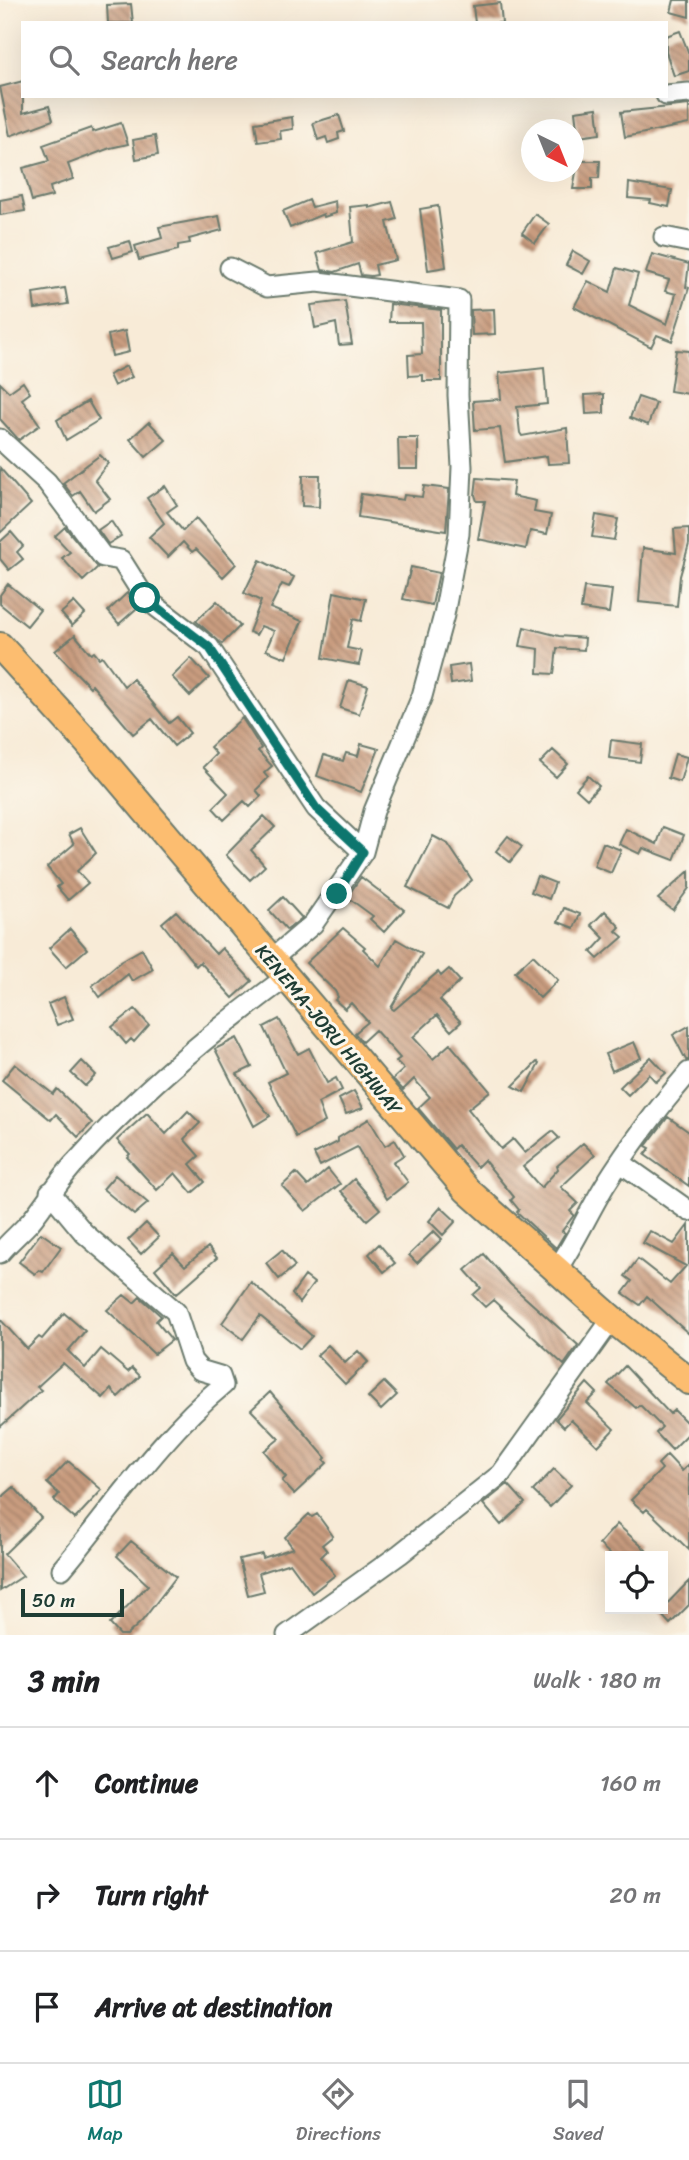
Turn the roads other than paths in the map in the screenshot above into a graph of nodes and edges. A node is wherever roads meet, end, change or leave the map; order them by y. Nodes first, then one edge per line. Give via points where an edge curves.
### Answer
1 (689, 93) edge
2 (668, 95) edge
3 (664, 237) dead end
4 (689, 242) edge
5 (229, 268) dead end
6 (0, 439) edge
7 (0, 646) edge
8 (363, 852) junction
9 (280, 967) junction
10 (689, 1072) edge
11 (621, 1163) junction
12 (50, 1192) junction
13 (689, 1211) edge
14 (0, 1253) edge
15 (557, 1269) junction
16 (612, 1319) junction
17 (689, 1381) edge
18 (62, 1569) dead end
19 (287, 1635) edge

1 - 2 street
3 - 4 street
5 - 8 street via 267,287 318,282 459,300 459,534 422,696 374,811
6 - 8 street via 47,482 103,557 121,560 145,598 209,647 316,808
7 - 9 highway, KENEMA-JORU HIGHWAY
8 - 9 street
9 - 12 street via 147,1091
9 - 15 highway, KENEMA-JORU HIGHWAY via 467,1190
10 - 11 street
11 - 13 street
11 - 15 street
12 - 14 street via 31,1221
12 - 18 street via 84,1233 176,1312 192,1361 200,1370 220,1376 223,1385 168,1437
15 - 16 highway, KENEMA-JORU HIGHWAY
16 - 17 highway, KENEMA-JORU HIGHWAY
16 - 19 street via 501,1474

